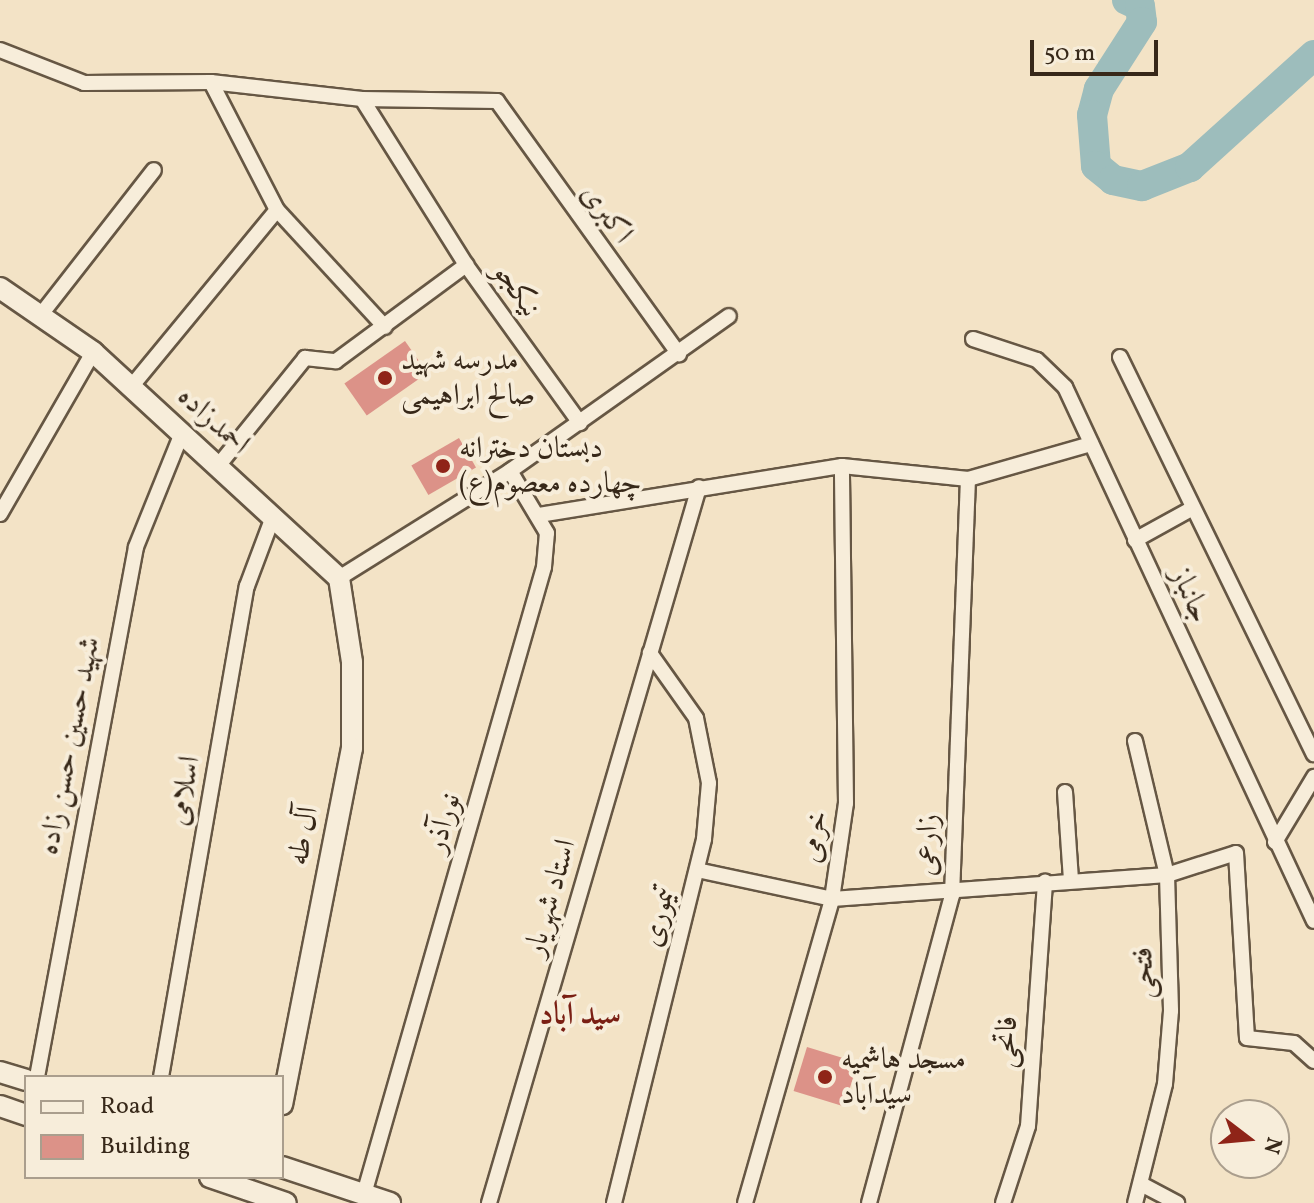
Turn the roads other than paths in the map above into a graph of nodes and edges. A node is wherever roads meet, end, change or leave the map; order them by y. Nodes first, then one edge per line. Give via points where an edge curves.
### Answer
1 (0, 50) edge
2 (211, 82) junction
3 (362, 99) junction
4 (154, 170) dead end
5 (277, 210) junction
6 (466, 265) junction
7 (0, 288) edge
8 (43, 312) junction
9 (729, 316) dead end
10 (385, 327) junction
11 (973, 339) dead end
12 (93, 352) junction
13 (679, 354) junction
14 (1120, 357) dead end
15 (131, 387) junction
16 (580, 423) junction
17 (182, 433) junction
18 (1091, 444) junction
19 (218, 466) junction
20 (842, 466) junction
21 (510, 471) junction
22 (968, 479) junction
23 (699, 487) junction
24 (1193, 508) junction
25 (0, 514) edge
26 (539, 515) junction
27 (273, 517) junction
28 (1135, 540) junction
29 (339, 578) junction
30 (650, 653) junction
31 (1135, 741) dead end
32 (1314, 754) edge
33 (1314, 777) edge
34 (1065, 792) dead end
35 (1275, 842) junction
36 (697, 870) junction
37 (1167, 875) junction
38 (1071, 880) junction
39 (1045, 882) junction
40 (952, 895) junction
41 (832, 899) junction
42 (1312, 914) edge
43 (1314, 1061) edge
44 (0, 1072) edge
45 (37, 1075) edge
46 (161, 1075) edge
47 (24, 1079) edge
48 (284, 1094) edge
49 (0, 1106) edge
50 (24, 1114) edge
51 (284, 1168) edge
52 (217, 1179) edge
53 (1141, 1184) junction
54 (364, 1194) junction
55 (272, 1195) edge
56 (390, 1203) edge
57 (489, 1203) edge
58 (614, 1203) edge
59 (745, 1203) edge
60 (869, 1203) edge
61 (1003, 1203) edge
62 (1135, 1203) edge
63 (1177, 1203) edge

1 - 2 street via 84,83
2 - 3 street
2 - 5 street
3 - 6 street, نیکجو
3 - 13 street, اکبری via 497,101
4 - 8 street
5 - 10 street
5 - 15 street
6 - 10 street
6 - 16 street, نیکجو
7 - 8 street, احمدزاده
8 - 12 street, احمدزاده
9 - 13 street
10 - 19 street via 336,361 305,358
11 - 18 street, جانباز via 1037,360 1065,387
12 - 15 street, احمدزاده
12 - 25 street
13 - 16 street
14 - 24 street
15 - 17 street, احمدزاده
16 - 21 street
17 - 19 street, احمدزاده
17 - 45 street, شهید حسین حسن زاده via 136,547
18 - 22 street
18 - 28 street, جانباز
19 - 27 street, احمدزاده
20 - 22 street
20 - 23 street
20 - 41 street, خرمی via 846,803
21 - 26 street, نورآذر
21 - 29 street
22 - 40 street, زارعی
23 - 26 street
23 - 30 street, استاد شهریار
24 - 28 street
24 - 32 street
26 - 54 street, نورآذر via 547,533 544,567
27 - 29 street, احمدزاده
27 - 46 street, اسلامی via 247,586
28 - 35 street, جانباز
29 - 48 street, آل طه via 352,662 352,748
30 - 36 street, تیموری via 696,718 703,740 709,783
30 - 57 street, استاد شهریار
31 - 37 street, فتحی
33 - 35 street
34 - 38 street
35 - 42 street, جانباز
36 - 41 street
36 - 58 street, تیموری
37 - 38 street
37 - 43 street via 1236,853 1247,1038 1294,1043
37 - 53 street, فتحی via 1171,1011 1165,1084
38 - 39 street
39 - 40 street
39 - 61 street, فاتحی via 1028,1126
40 - 41 street
40 - 60 street, زارعی
41 - 59 street, خرمی
44 - 47 street
49 - 50 street
51 - 54 street
52 - 55 street
53 - 62 street, فتحی
53 - 63 street
54 - 56 street

